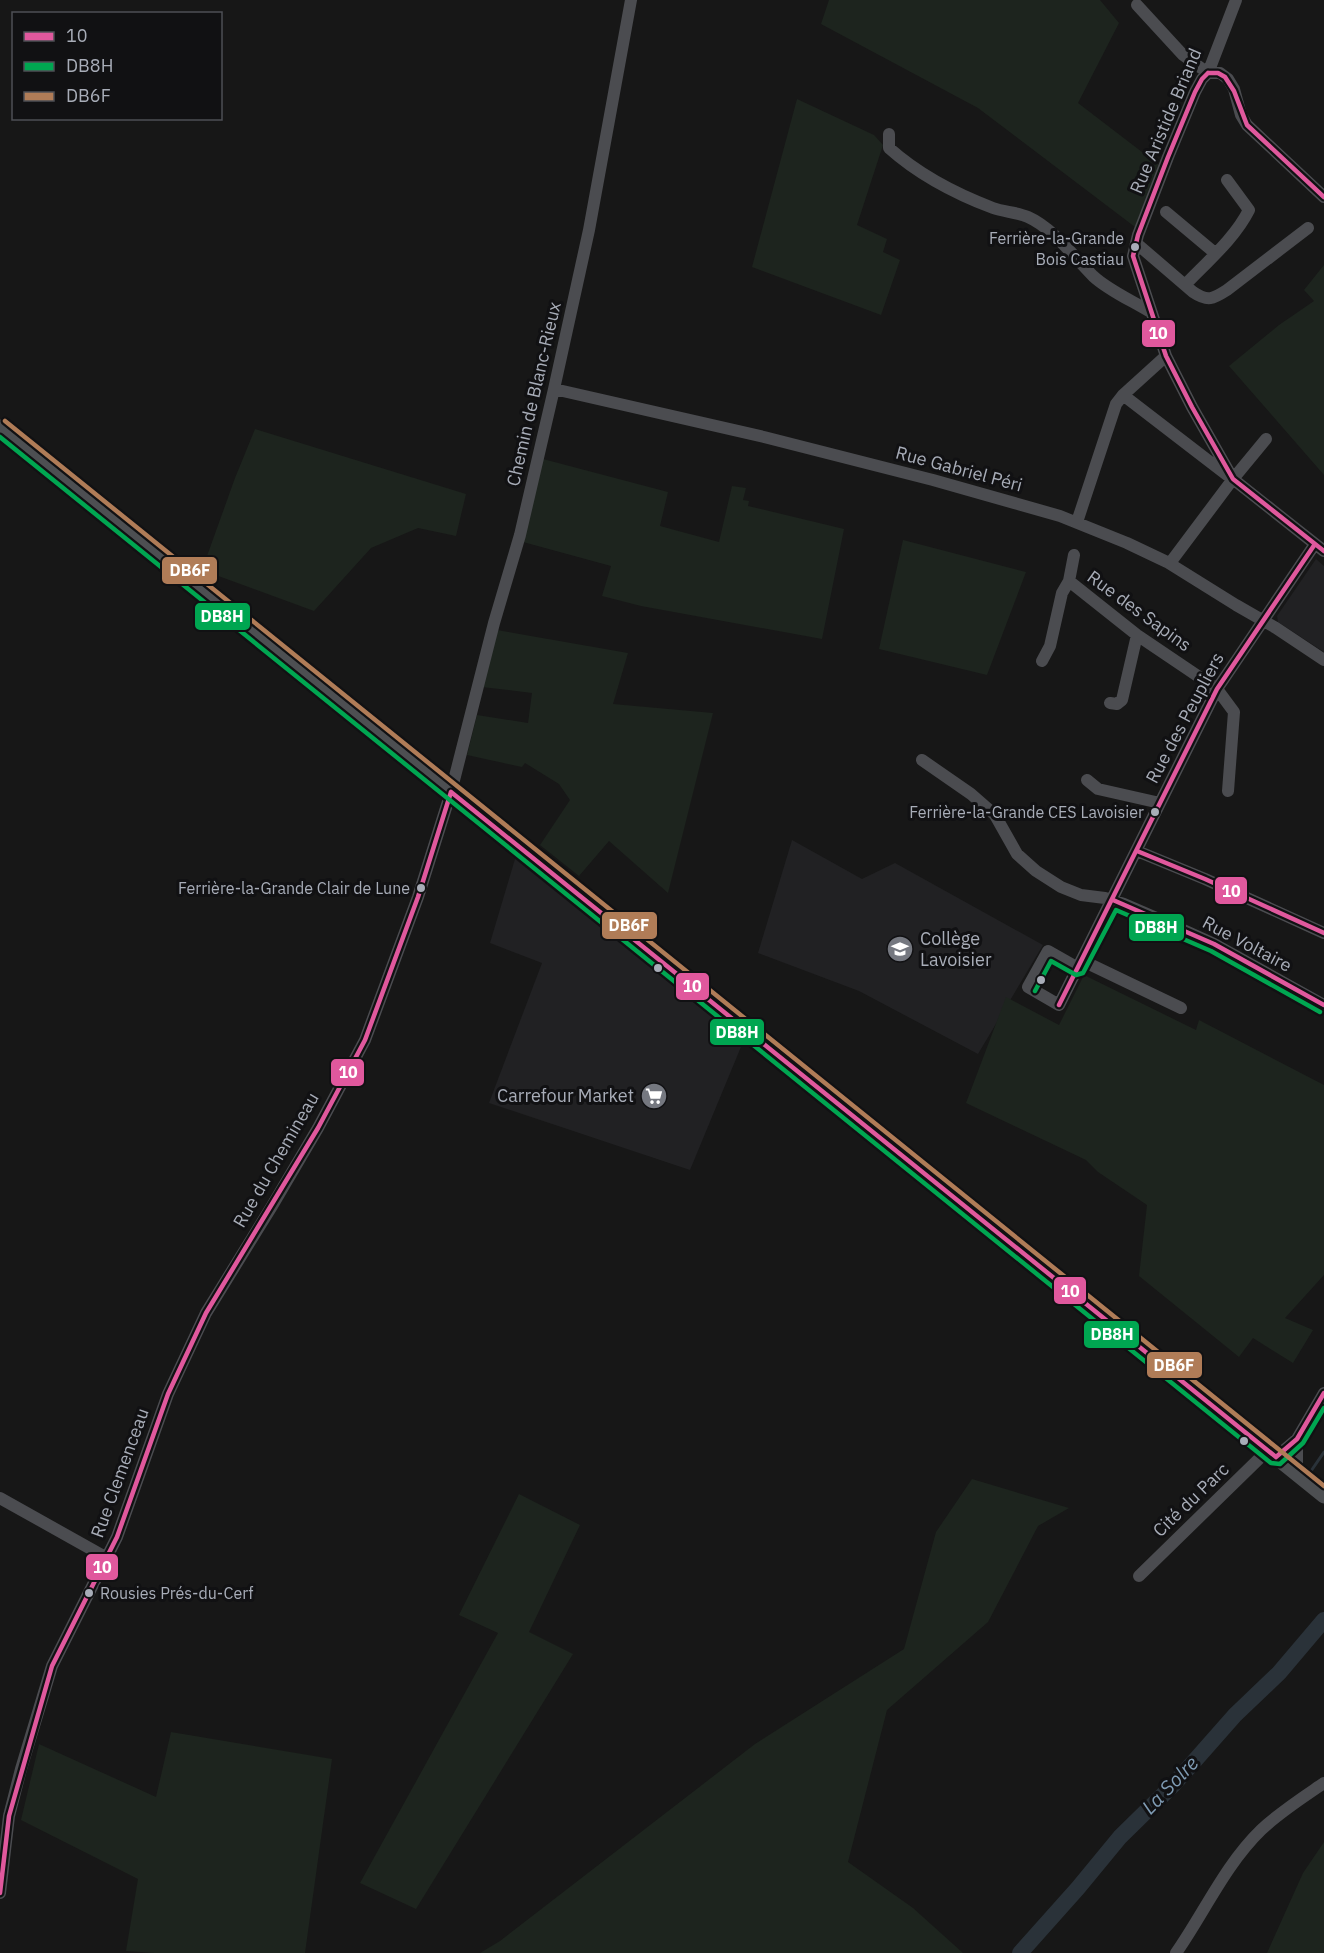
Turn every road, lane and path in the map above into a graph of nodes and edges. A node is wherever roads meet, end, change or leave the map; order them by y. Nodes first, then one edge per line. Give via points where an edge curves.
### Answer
1 (631, 0) edge
2 (1236, 0) edge
3 (1137, 5) dead end
4 (1208, 73) junction
5 (889, 134) dead end
6 (1227, 180) dead end
7 (1324, 197) edge
8 (1166, 212) dead end
9 (1308, 228) dead end
10 (1136, 243) junction
11 (1215, 253) junction
12 (1185, 285) junction
13 (1152, 313) junction
14 (1166, 356) junction
15 (555, 389) junction
16 (1123, 395) junction
17 (0, 427) edge
18 (1266, 439) dead end
19 (1233, 479) junction
20 (1077, 522) junction
21 (1320, 548) edge
22 (1074, 555) dead end
23 (1170, 564) junction
24 (1069, 581) junction
25 (1263, 621) junction
26 (1137, 635) junction
27 (1324, 660) edge
28 (1042, 661) dead end
29 (1217, 689) junction
30 (1110, 703) dead end
31 (921, 760) dead end
32 (1087, 780) dead end
33 (1228, 791) dead end
34 (452, 792) junction
35 (1160, 803) junction
36 (1137, 851) junction
37 (1113, 900) junction
38 (1324, 933) edge
39 (1080, 964) junction
40 (1324, 1005) edge
41 (1181, 1008) dead end
42 (228, 1275) joint
43 (1324, 1393) edge
44 (1297, 1439) junction
45 (1272, 1454) junction
46 (1297, 1475) junction
47 (1324, 1496) edge
48 (0, 1498) edge
49 (107, 1558) junction
50 (1138, 1576) dead end
51 (1324, 1783) edge
52 (0, 1893) edge
53 (1176, 1953) edge

1 - 15 street, Chemin de Blanc-Rieux
2 - 4 street, Rue Aristide Briand
3 - 4 street via 1182,56
4 - 7 street via 1220,73 1228,79 1247,125
4 - 10 street, Rue Aristide Briand via 1195,92
5 - 13 street via 889,148 903,160 956,191 1039,223 1095,278
6 - 11 street via 1249,210
8 - 11 street
9 - 12 street via 1214,298 1203,298
10 - 12 street
10 - 13 street, Rue Aristide Briand via 1133,256
11 - 12 street
13 - 14 street, Rue Aristide Briand
14 - 16 street
14 - 19 street, Rue Aristide Briand
15 - 20 street, Rue Gabriel Péri via 933,480
15 - 34 street, Chemin de Blanc-Rieux
16 - 19 street
16 - 20 street via 1116,404
17 - 34 main road
18 - 19 street
19 - 21 street, Rue Aristide Briand
19 - 23 street
20 - 23 street, Rue Gabriel Péri
21 - 25 street, Rue des Peupliers
22 - 24 street
23 - 25 street, Rue Gabriel Péri
24 - 26 street, Rue des Sapins
24 - 28 street
25 - 27 street, Rue Gabriel Péri
25 - 29 street, Rue des Peupliers
26 - 29 street, Rue des Sapins
26 - 30 street via 1122,700
29 - 33 street via 1234,712
29 - 35 street, Rue des Peupliers
31 - 37 street, Rue Voltaire via 995,815 1017,854 1036,871 1081,896
32 - 35 street via 1098,789
34 - 42 street, Rue du Chemineau via 365,1040 272,1206
34 - 45 main road
35 - 36 street, Rue des Peupliers
36 - 37 street, Rue des Peupliers
36 - 38 street
37 - 39 street, Rue des Peupliers
37 - 40 street, Rue Voltaire via 1214,944
39 - 39 street, Rue des Peupliers via 1059,1005 1028,987 1048,951
39 - 41 street
42 - 49 street, Rue Clemenceau via 168,1394 140,1478
43 - 44 street
44 - 45 street, Cité du Parc
44 - 46 street
45 - 46 main road
45 - 50 street, Cité du Parc
46 - 47 main road
48 - 49 street
49 - 52 street, Rue Clemenceau via 52,1666 35,1719 12,1807
51 - 53 street via 1259,1832 1239,1855

